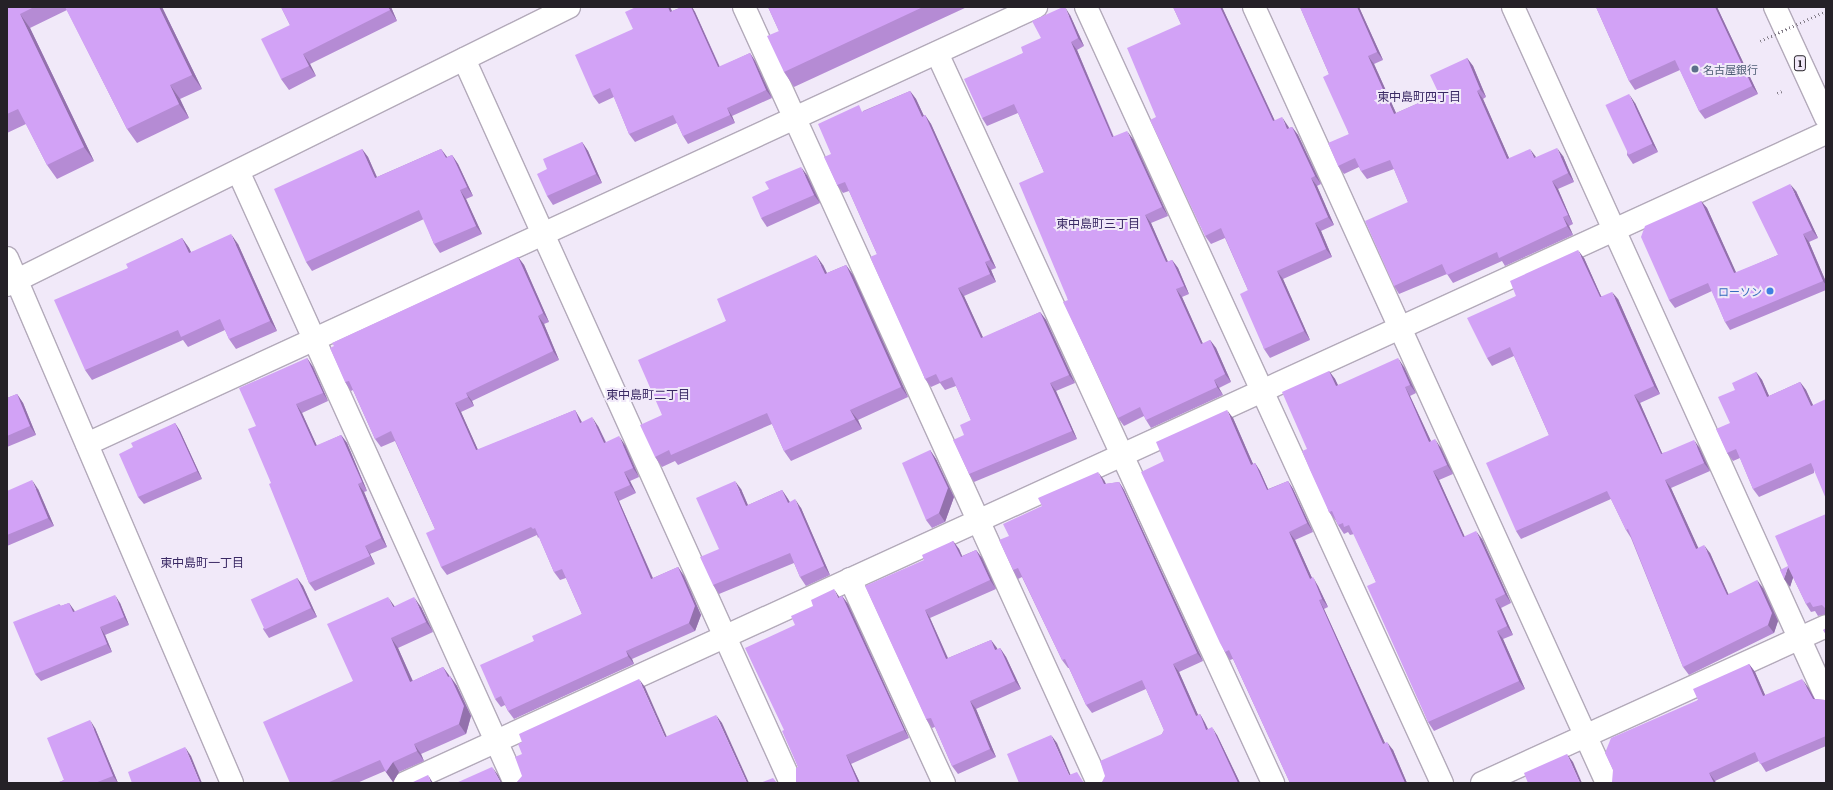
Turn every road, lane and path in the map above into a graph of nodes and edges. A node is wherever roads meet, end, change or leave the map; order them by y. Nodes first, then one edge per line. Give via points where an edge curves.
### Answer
1 (569, 7) edge
2 (744, 7) edge
3 (1036, 7) edge
4 (1086, 7) edge
5 (1254, 7) edge
6 (1513, 7) edge
7 (1775, 7) edge
8 (1826, 11) edge
9 (1760, 41) dead end
10 (937, 53) junction
11 (464, 59) junction
12 (1782, 91) dead end
13 (1777, 93) dead end
14 (795, 118) junction
15 (1826, 118) edge
16 (1826, 133) edge
17 (238, 171) junction
18 (1615, 229) junction
19 (543, 234) junction
20 (7, 258) edge
21 (12, 283) edge
22 (1400, 328) junction
23 (314, 340) junction
24 (1262, 391) junction
25 (87, 444) junction
26 (1122, 455) junction
27 (978, 521) junction
28 (850, 579) junction
29 (1826, 626) edge
30 (725, 637) junction
31 (1798, 638) junction
32 (1826, 697) edge
33 (1586, 736) junction
34 (496, 741) junction
35 (232, 783) edge
36 (405, 783) edge
37 (515, 783) edge
38 (790, 783) edge
39 (944, 783) edge
40 (1098, 783) edge
41 (1273, 783) edge
42 (1442, 783) edge
43 (1482, 783) edge
44 (1607, 783) edge

1 - 11 main road
2 - 14 main road
3 - 10 main road
4 - 24 main road
5 - 22 main road
6 - 18 main road
7 - 15 main road, 1
8 - 9 path, bridge
10 - 14 main road
10 - 26 main road
11 - 17 main road
11 - 19 main road
12 - 13 path
14 - 19 main road
14 - 27 main road
16 - 18 main road
17 - 21 main road
17 - 23 main road
18 - 22 main road
18 - 31 main road
19 - 23 main road
19 - 30 main road
20 - 21 main road
21 - 25 main road
22 - 24 main road
22 - 33 main road
23 - 25 main road
23 - 34 main road
24 - 26 main road
24 - 42 main road
25 - 35 main road
26 - 27 main road
26 - 41 main road
27 - 28 main road
27 - 40 main road
28 - 30 main road
28 - 39 main road
29 - 31 main road
30 - 34 main road
30 - 38 main road
31 - 32 main road
31 - 33 main road
33 - 43 main road
33 - 44 main road
34 - 36 main road
34 - 37 main road

